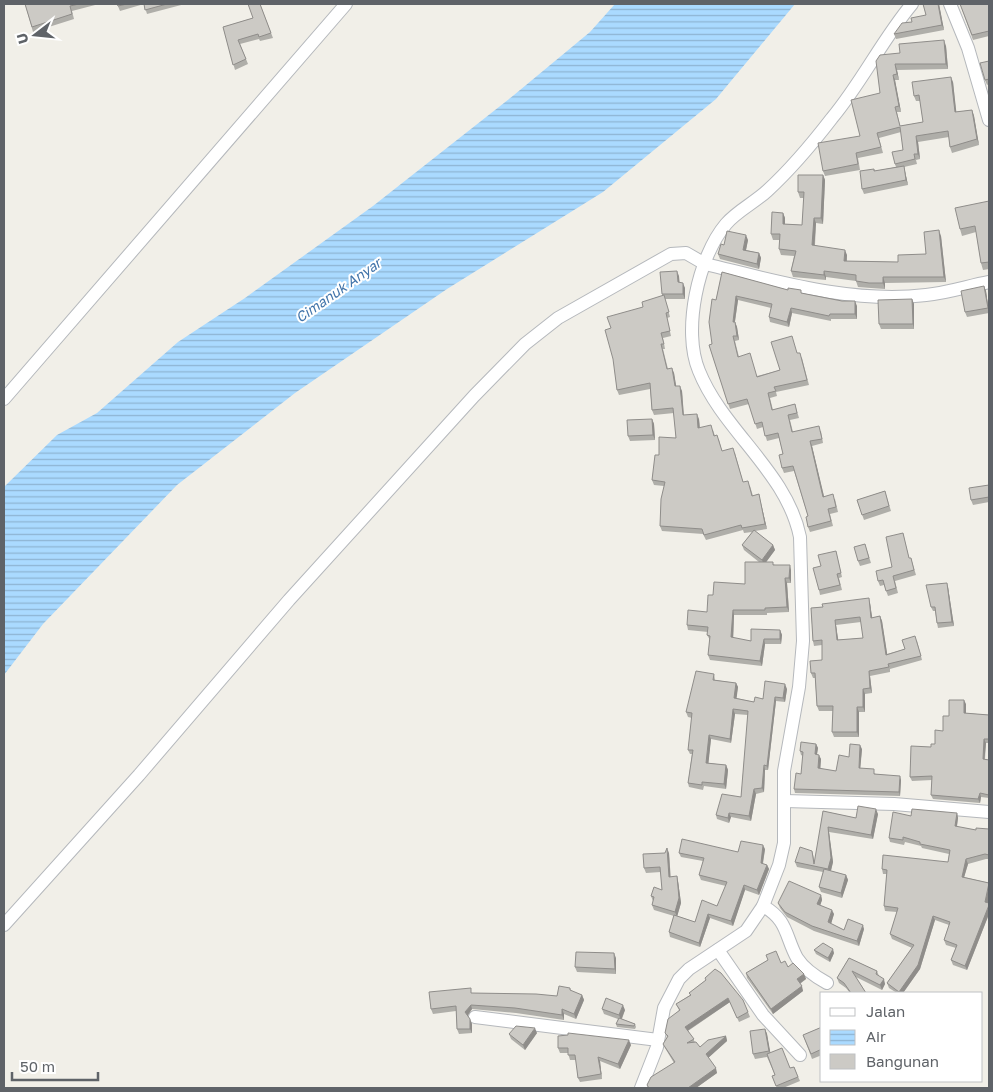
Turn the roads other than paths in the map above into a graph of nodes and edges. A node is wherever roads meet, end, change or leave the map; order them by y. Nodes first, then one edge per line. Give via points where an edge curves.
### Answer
1 (346, 4) edge
2 (912, 4) edge
3 (950, 4) edge
4 (989, 120) edge
5 (704, 264) junction
6 (989, 282) edge
7 (4, 399) edge
8 (785, 802) junction
9 (989, 812) edge
10 (763, 906) junction
11 (4, 925) edge
12 (718, 950) junction
13 (827, 983) dead end
14 (475, 1017) dead end
15 (658, 1040) junction
16 (800, 1055) dead end
17 (641, 1088) edge

1 - 7 street
2 - 5 street via 893,26 840,109 782,177 726,224
3 - 4 street via 968,48
5 - 6 street via 804,287 873,296 926,296
5 - 8 street via 691,329 698,371 785,498 798,524 800,537 803,641 799,687 784,771
5 - 11 street via 686,253 671,254 558,318 525,344 289,600
8 - 9 street via 894,804
8 - 10 street via 779,865
10 - 12 street via 746,931
10 - 13 street via 780,918 798,959
12 - 15 street via 678,979 664,1008
12 - 16 street via 763,1015
14 - 15 street
15 - 17 street

